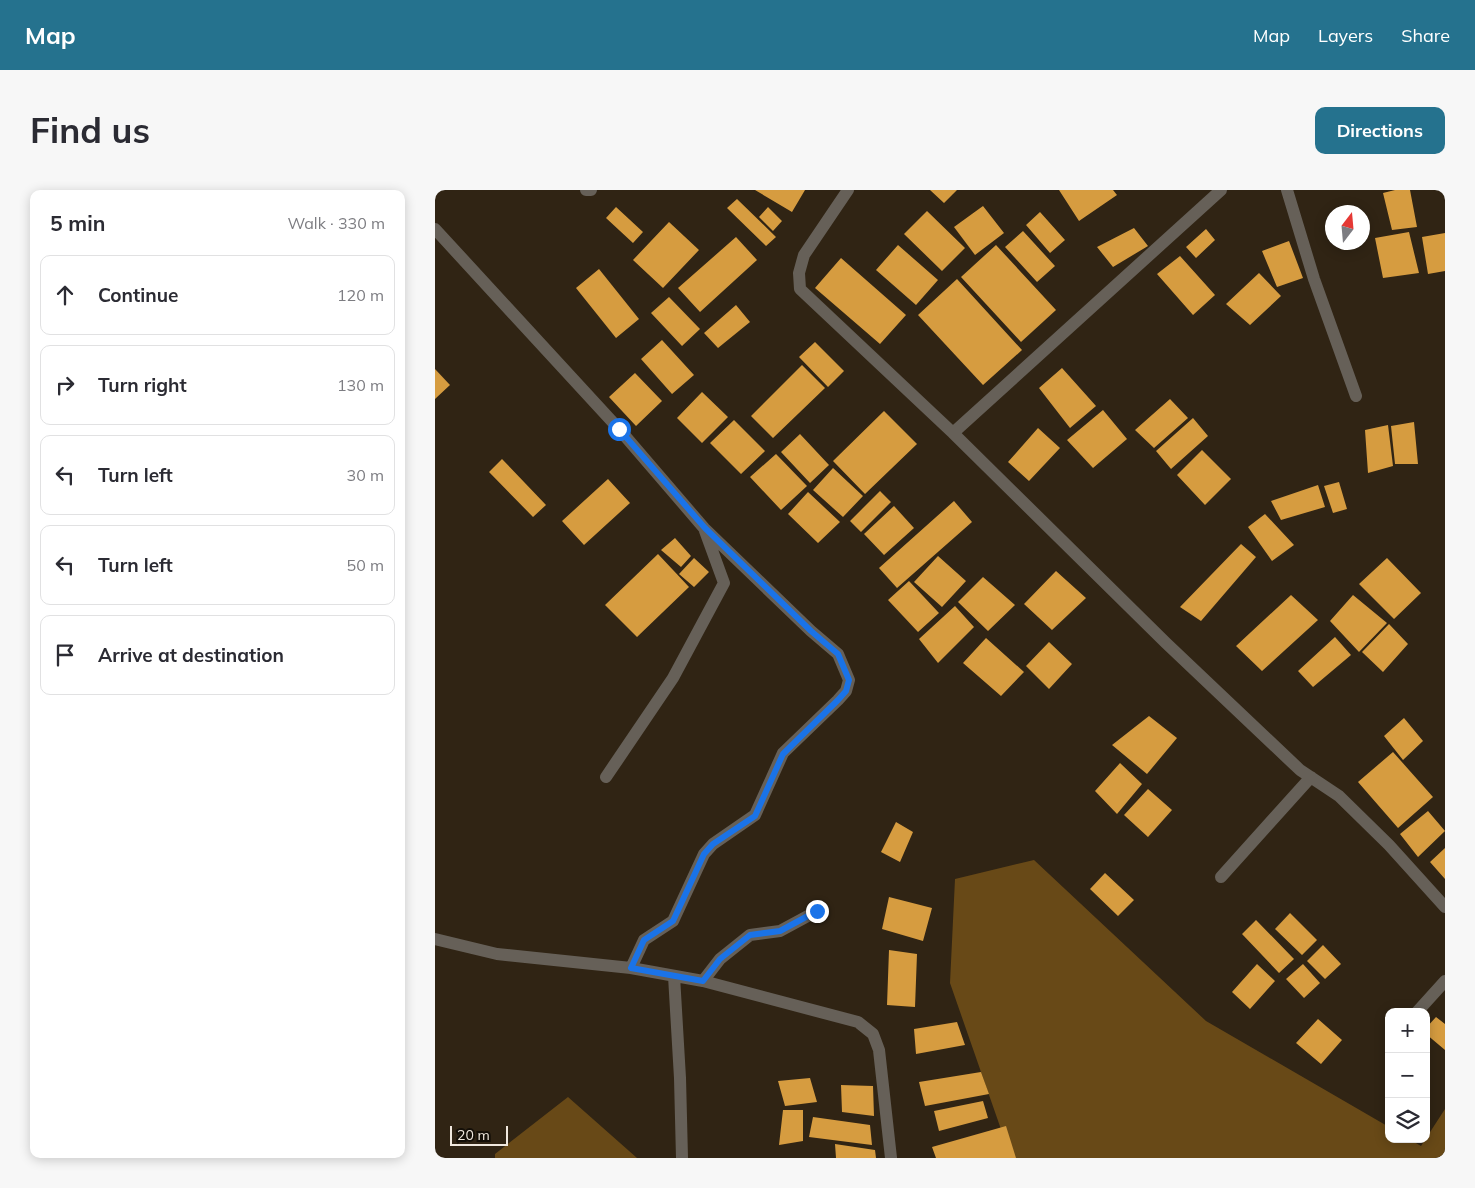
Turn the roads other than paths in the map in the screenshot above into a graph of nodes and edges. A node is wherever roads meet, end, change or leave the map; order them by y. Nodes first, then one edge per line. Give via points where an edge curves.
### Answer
1 (586, 190) edge
2 (591, 190) edge
3 (848, 190) edge
4 (1221, 190) edge
5 (1287, 190) edge
6 (435, 229) edge
7 (1356, 396) dead end
8 (953, 433) junction
9 (705, 528) junction
10 (1311, 777) junction
11 (606, 778) dead end
12 (1221, 877) dead end
13 (1445, 907) edge
14 (817, 911) dead end
15 (435, 939) edge
16 (631, 968) junction
17 (674, 976) junction
18 (703, 981) junction
19 (1445, 982) edge
20 (1421, 1008) edge
21 (682, 1158) edge
22 (891, 1158) edge

1 - 2 street
3 - 8 street via 804,255 799,273 800,289
4 - 8 street
5 - 7 street via 1314,279
6 - 9 street via 619,429
8 - 10 street via 1166,643
9 - 11 street via 724,582 673,678
9 - 16 street via 838,654 849,680 846,691 838,700 783,754 755,816 713,844 704,854 673,921 644,940
10 - 12 street
10 - 13 street via 1339,796
14 - 18 street via 780,931 750,935 720,959
15 - 16 street via 544,961
16 - 17 street
17 - 18 street
17 - 21 street
18 - 22 street via 858,1022 873,1034 879,1050
19 - 20 street

